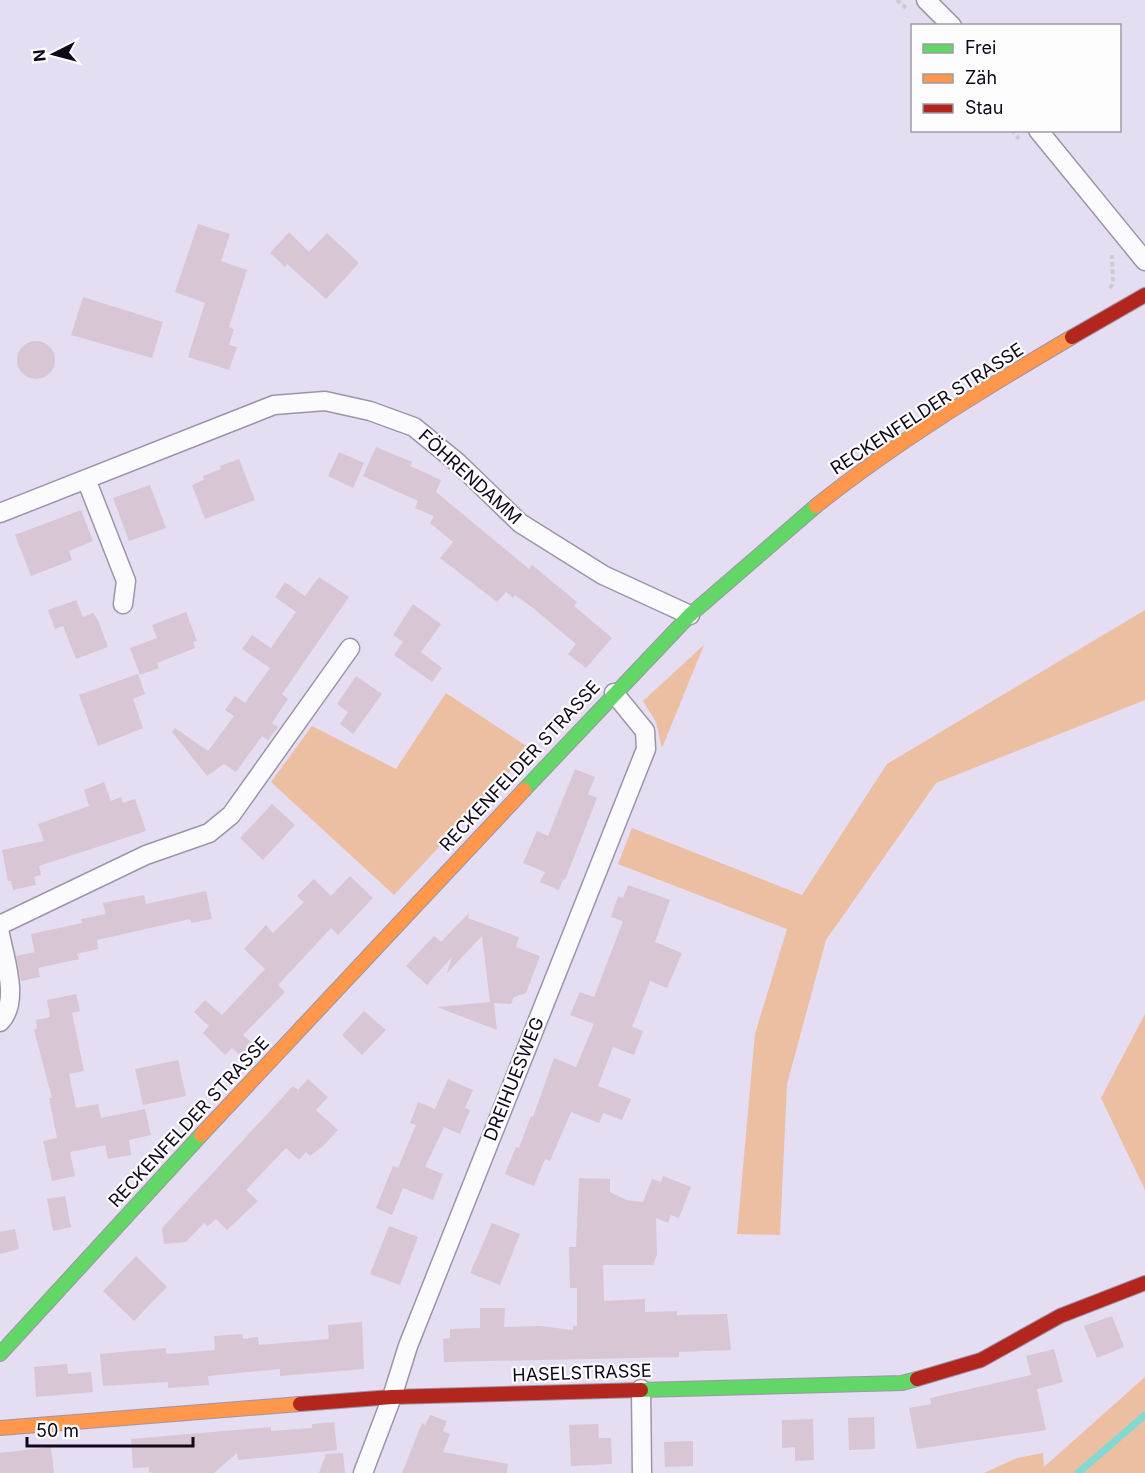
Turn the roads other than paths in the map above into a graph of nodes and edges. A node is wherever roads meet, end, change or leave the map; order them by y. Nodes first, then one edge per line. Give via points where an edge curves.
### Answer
1 (926, 0) edge
2 (950, 24) edge
3 (1040, 132) edge
4 (1145, 261) edge
5 (1145, 295) edge
6 (86, 479) junction
7 (0, 513) edge
8 (123, 604) dead end
9 (690, 615) junction
10 (350, 648) dead end
11 (614, 693) junction
12 (0, 925) edge
13 (0, 934) edge
14 (0, 1022) edge
15 (1145, 1283) edge
16 (0, 1354) edge
17 (641, 1389) junction
18 (392, 1397) junction
19 (0, 1428) edge
20 (363, 1473) edge
21 (642, 1473) edge

1 - 2 street
3 - 4 street
5 - 9 street, RECKENFELDER STRASSE via 987,387 861,470
6 - 7 street, FÖHRENDAMM
6 - 8 street via 126,581
6 - 9 street, FÖHRENDAMM via 274,405 325,401 370,411 414,427 520,523 558,549 603,575
9 - 11 street, RECKENFELDER STRASSE
10 - 12 street via 231,815 209,833 146,855
11 - 16 street, RECKENFELDER STRASSE via 330,994
11 - 18 street, DREIHUESWEG via 645,731 646,749 408,1346
13 - 14 street via 10,990 7,1015
15 - 17 street, HASELSTRASSE via 1060,1316 981,1360 903,1383
17 - 18 street, HASELSTRASSE
17 - 21 street
18 - 19 street, HASELSTRASSE
18 - 20 street, DREIHUESWEG

